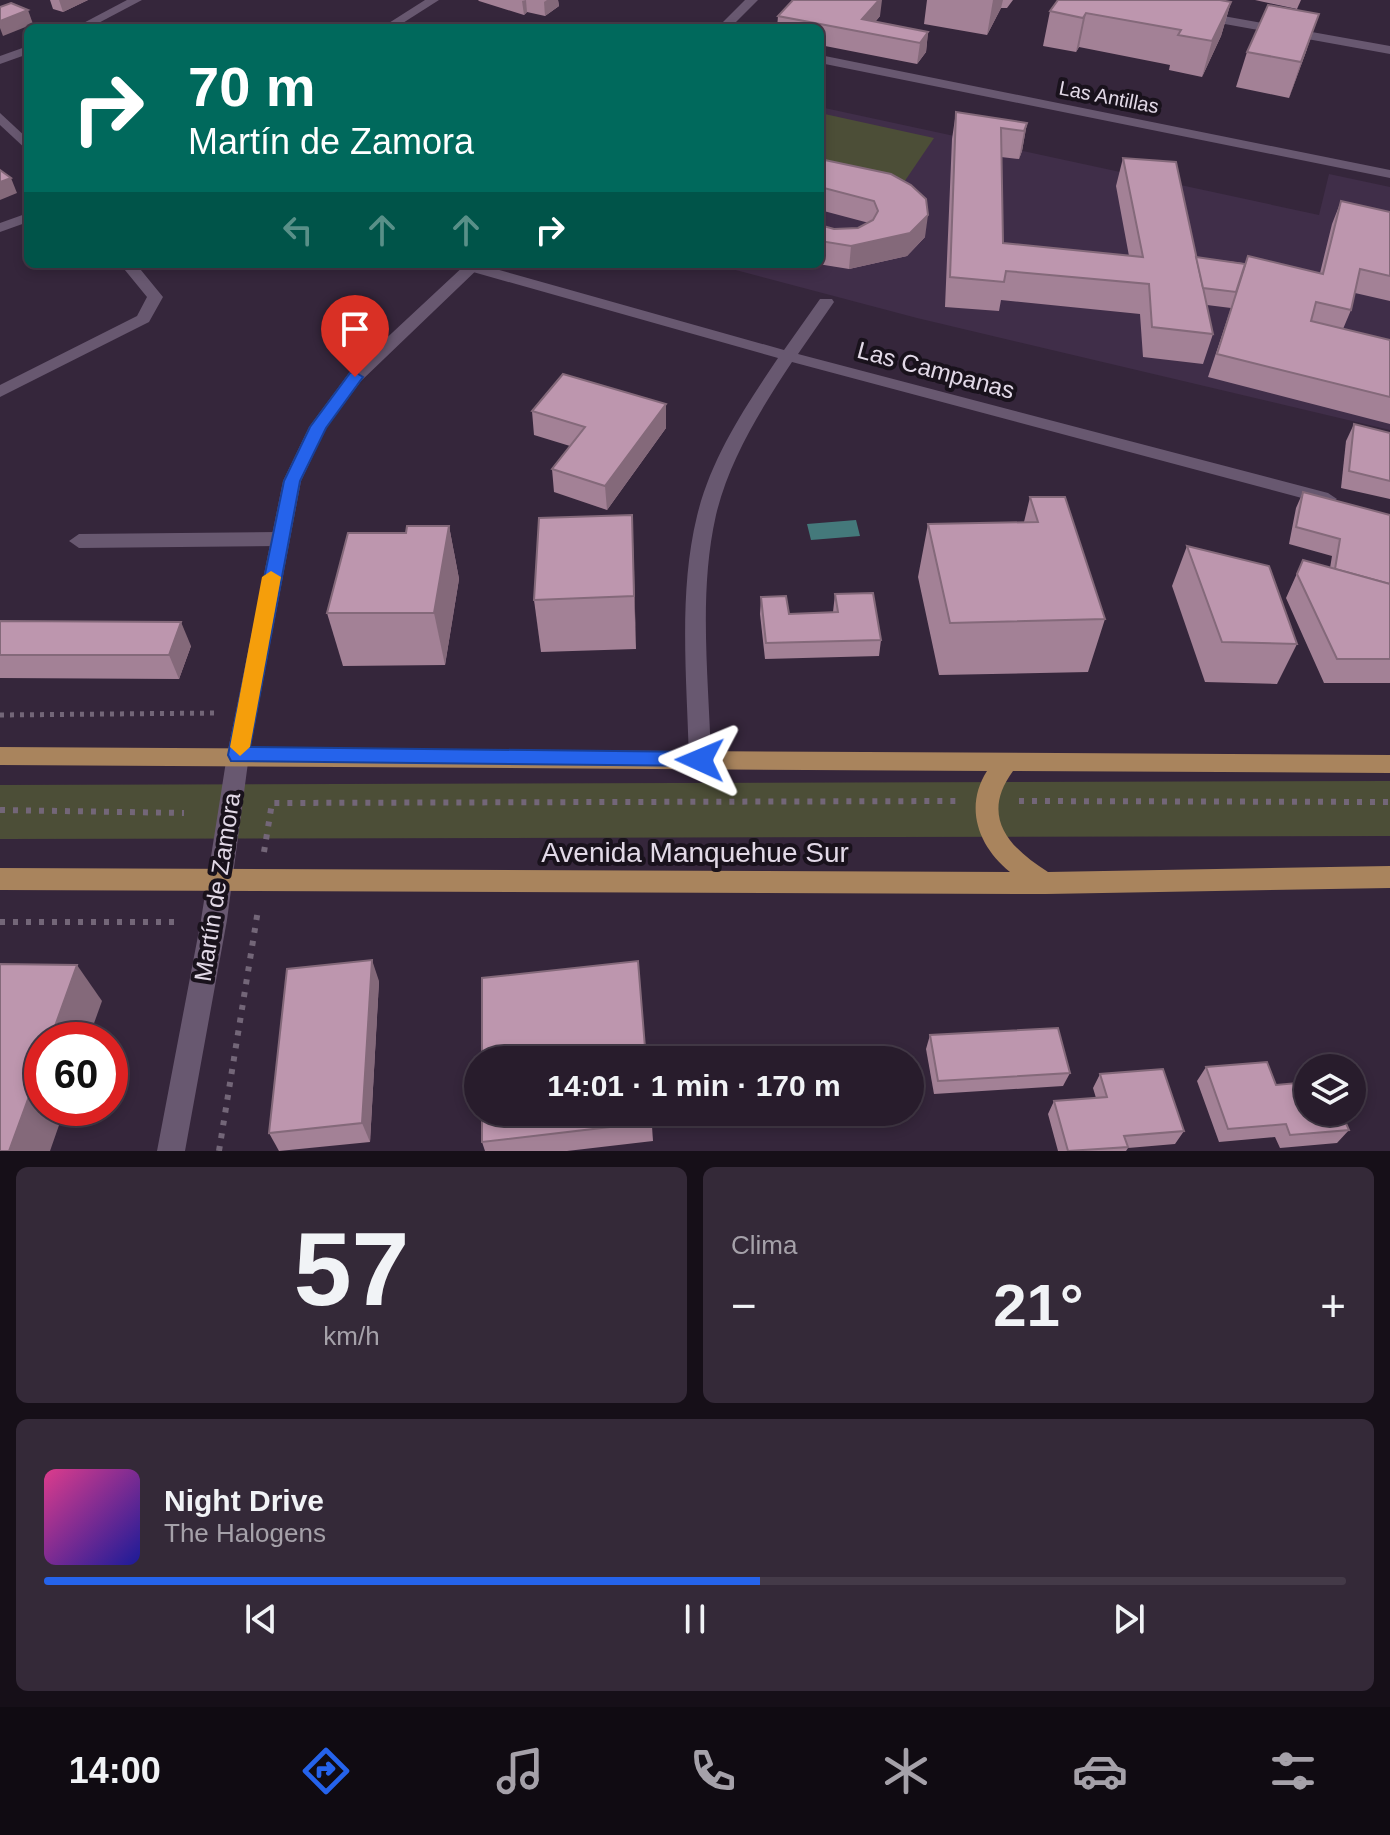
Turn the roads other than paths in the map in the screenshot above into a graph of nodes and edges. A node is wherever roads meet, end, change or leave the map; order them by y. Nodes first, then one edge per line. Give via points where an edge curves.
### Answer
1 (136, 0) edge
2 (433, 0) edge
3 (752, 0) edge
4 (1188, 14) edge
5 (88, 24) edge
6 (394, 24) edge
7 (727, 24) edge
8 (1390, 50) edge
9 (24, 51) edge
10 (0, 60) edge
11 (824, 60) edge
12 (0, 117) edge
13 (24, 143) edge
14 (1390, 174) edge
15 (24, 219) edge
16 (0, 228) edge
17 (131, 268) edge
18 (471, 268) edge
19 (480, 268) edge
20 (826, 302) dead end
21 (788, 356) junction
22 (0, 392) edge
23 (1345, 503) edge
24 (279, 539) junction
25 (79, 541) dead end
26 (238, 755) junction
27 (0, 756) edge
28 (700, 760) junction
29 (1006, 763) junction
30 (1390, 764) edge
31 (1390, 877) edge
32 (0, 879) edge
33 (219, 882) junction
34 (1046, 883) junction
35 (171, 1151) edge

1 - 5 street
2 - 6 street
3 - 7 street
4 - 8 street
9 - 10 street
11 - 14 street, Las Antillas
12 - 13 street
15 - 16 street
17 - 22 street via 155,297 143,319
18 - 24 street, Martín de Zamora via 335,401 292,481
19 - 21 street, Las Campanas
20 - 21 street
21 - 23 street, Las Campanas
21 - 28 street via 731,452 707,515 700,583
24 - 25 street
24 - 26 street, Martín de Zamora
26 - 27 main road
26 - 28 main road
26 - 33 street, Martín de Zamora
28 - 29 main road
29 - 30 main road
29 - 34 main road via 988,787 990,828 1012,862
31 - 34 main road, Avenida Manquehue Sur
32 - 33 main road, Avenida Manquehue Sur
33 - 34 main road, Avenida Manquehue Sur
33 - 35 street, Martín de Zamora

